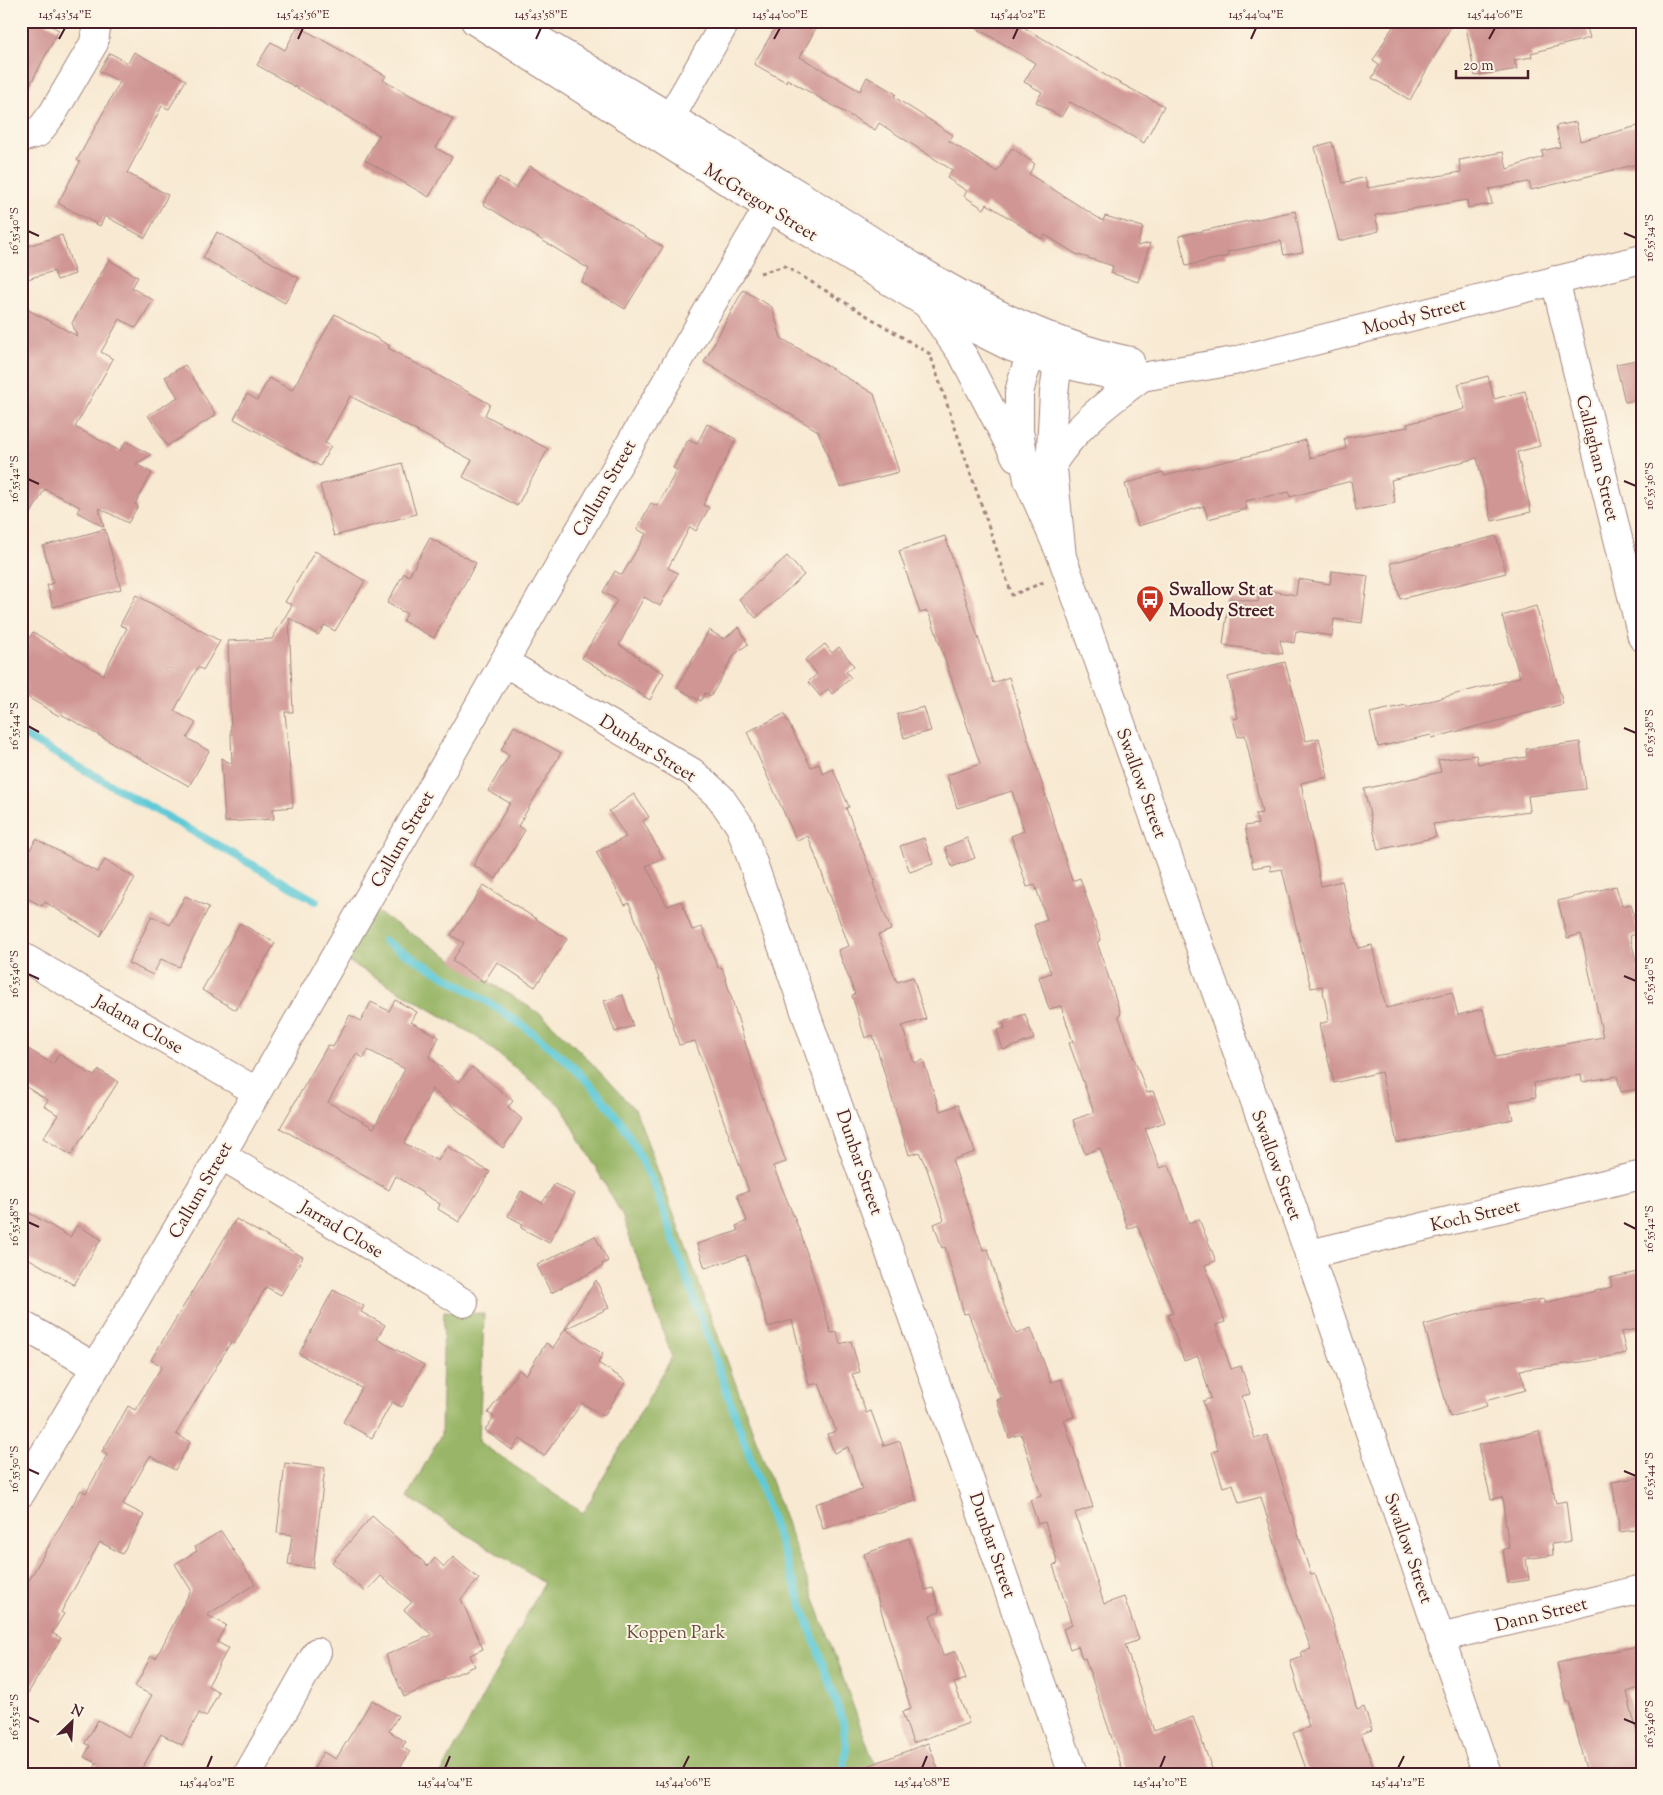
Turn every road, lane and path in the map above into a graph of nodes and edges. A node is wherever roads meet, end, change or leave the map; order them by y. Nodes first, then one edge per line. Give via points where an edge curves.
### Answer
1 (97, 21) edge
2 (475, 21) edge
3 (508, 21) edge
4 (726, 21) edge
5 (665, 127) junction
6 (21, 138) edge
7 (775, 196) junction
8 (1642, 259) edge
9 (756, 280) dead end
10 (1555, 280) junction
11 (927, 304) junction
12 (1041, 346) junction
13 (1058, 363) junction
14 (1186, 368) junction
15 (1142, 377) junction
16 (1052, 464) junction
17 (1028, 480) junction
18 (1065, 565) junction
19 (1642, 637) edge
20 (504, 662) junction
21 (21, 956) edge
22 (256, 1091) junction
23 (221, 1155) junction
24 (1642, 1175) edge
25 (1309, 1254) junction
26 (464, 1303) dead end
27 (21, 1324) edge
28 (95, 1367) junction
29 (21, 1493) edge
30 (1642, 1589) edge
31 (1440, 1638) junction
32 (317, 1652) dead end
33 (248, 1774) edge
34 (1073, 1774) edge
35 (1487, 1774) edge

1 - 6 street via 94,43 53,114 38,133
2 - 5 street, McGregor Street
3 - 5 street, McGregor Street
4 - 5 street
5 - 7 street, McGregor Street
7 - 11 street, McGregor Street
7 - 12 street, McGregor Street via 941,283
7 - 20 street, Callum Street
8 - 10 street, Moody Street
9 - 18 path via 760,273 785,266 930,354 1012,595
10 - 14 street, Moody Street via 1234,362
10 - 19 street, Callaghan Street
11 - 12 street, McGregor Street via 991,338
11 - 17 street via 974,374
12 - 13 street, Swallow Street
12 - 14 street, Moody Street
12 - 17 street, Swallow Street via 1019,393 1021,452
13 - 15 street, Moody Street via 1106,374
13 - 16 street, Swallow Street via 1051,428
14 - 15 street, Moody Street
15 - 16 street via 1084,423
16 - 18 street, Swallow Street
17 - 18 street, Swallow Street
18 - 25 street, Swallow Street
20 - 22 street, Callum Street
20 - 34 street, Dunbar Street via 692,772 720,797 740,826
21 - 22 street, Jadana Close
22 - 23 street, Callum Street
23 - 26 street, Jarrad Close
23 - 28 street, Callum Street
24 - 25 street, Koch Street
25 - 31 street, Swallow Street
27 - 28 street
28 - 29 street, Callum Street
30 - 31 street, Dann Street
31 - 35 street, Swallow Street
32 - 33 street

